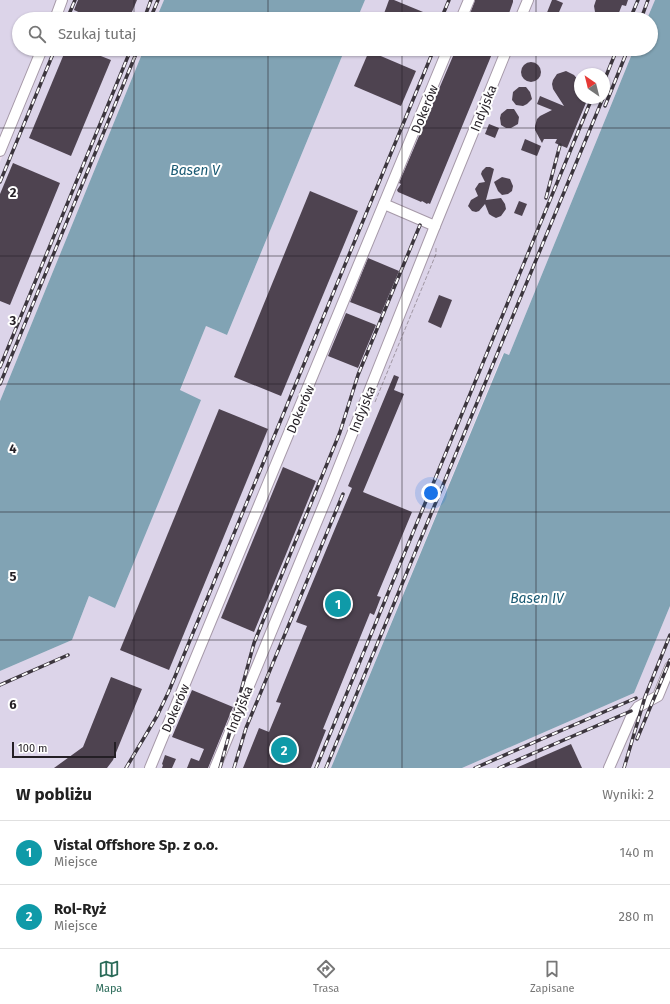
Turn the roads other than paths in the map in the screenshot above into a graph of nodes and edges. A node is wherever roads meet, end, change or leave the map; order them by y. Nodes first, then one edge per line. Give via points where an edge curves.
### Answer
1 (62, 0) edge
2 (469, 0) edge
3 (528, 0) edge
4 (58, 12) edge
5 (464, 12) edge
6 (523, 12) edge
7 (39, 56) edge
8 (445, 56) edge
9 (504, 56) edge
10 (0, 152) edge
11 (384, 204) junction
12 (435, 226) junction
13 (670, 667) edge
14 (150, 768) edge
15 (215, 768) edge
16 (609, 768) edge

1 - 4 lane
2 - 5 lane
3 - 6 lane
7 - 10 lane
8 - 11 lane, Dokerów
9 - 12 lane, Indyjska
11 - 12 lane
11 - 14 lane, Dokerów
12 - 15 lane, Indyjska
13 - 16 lane via 658,696 638,707 632,715

